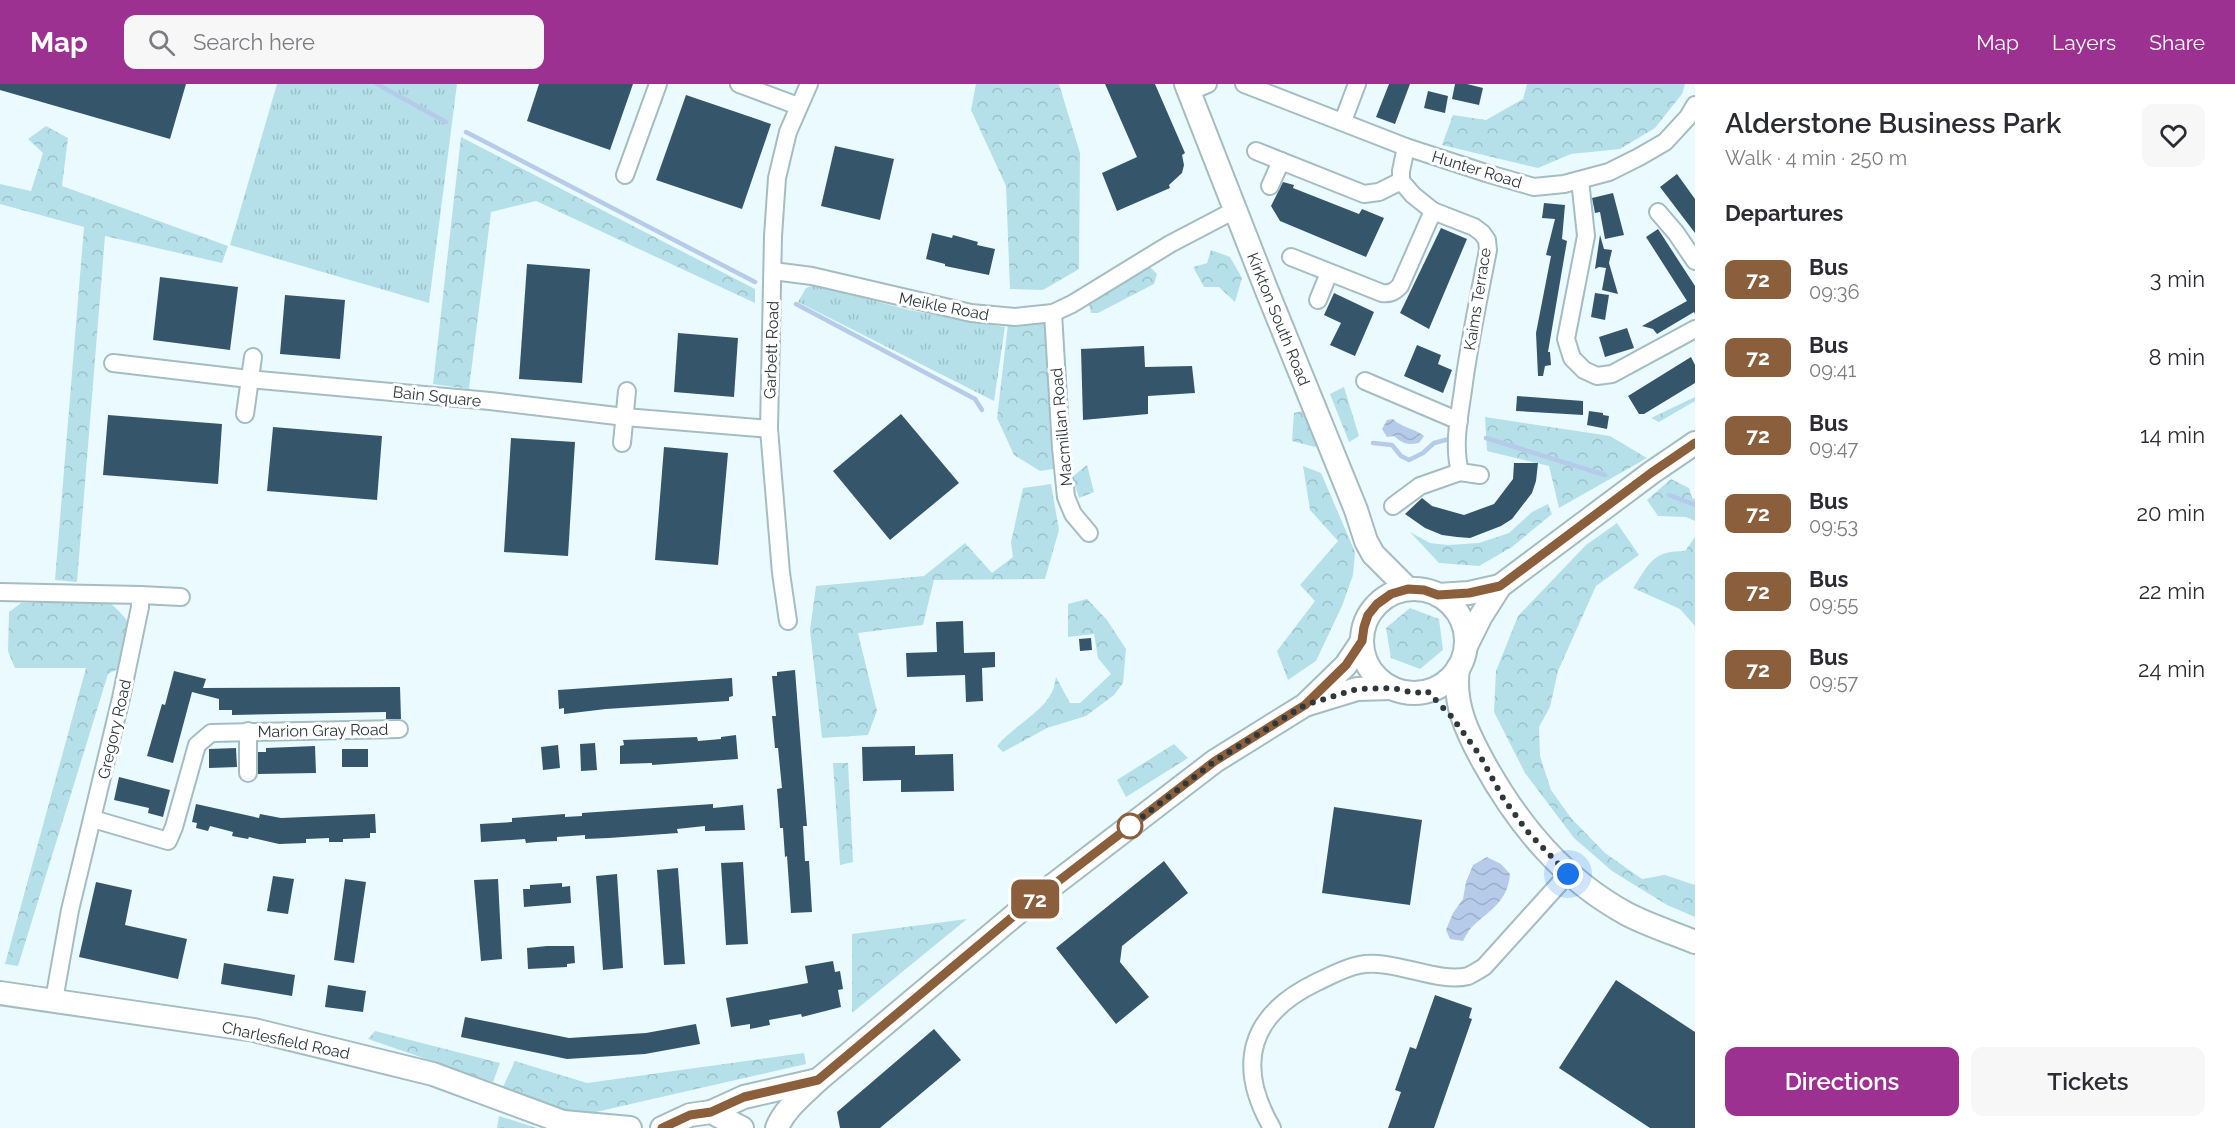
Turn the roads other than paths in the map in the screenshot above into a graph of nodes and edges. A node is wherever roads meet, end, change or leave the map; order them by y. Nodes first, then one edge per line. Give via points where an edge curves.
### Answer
1 (658, 84) edge
2 (740, 84) edge
3 (809, 84) edge
4 (1244, 84) edge
5 (1357, 84) edge
6 (1194, 87) edge
7 (1695, 105) edge
8 (798, 106) junction
9 (1343, 121) junction
10 (1406, 147) junction
11 (1256, 151) dead end
12 (1281, 161) junction
13 (625, 176) dead end
14 (1580, 180) junction
15 (1401, 181) junction
16 (1270, 186) dead end
17 (1235, 210) junction
18 (1433, 211) junction
19 (1658, 212) dead end
20 (1291, 257) dead end
21 (1695, 261) edge
22 (773, 271) junction
23 (1329, 273) junction
24 (1318, 300) dead end
25 (1053, 313) junction
26 (1695, 329) edge
27 (253, 357) dead end
28 (113, 363) dead end
29 (249, 379) junction
30 (1365, 381) dead end
31 (627, 391) dead end
32 (245, 414) dead end
33 (625, 417) junction
34 (1459, 421) junction
35 (769, 429) junction
36 (622, 443) dead end
37 (1695, 443) edge
38 (1460, 472) junction
39 (1480, 475) dead end
40 (1393, 506) dead end
41 (1089, 533) dead end
42 (1373, 554) junction
43 (1500, 586) junction
44 (1408, 589) junction
45 (0, 592) edge
46 (140, 595) junction
47 (1438, 595) junction
48 (181, 597) dead end
49 (1377, 604) junction
50 (788, 621) dead end
51 (1362, 641) junction
52 (1466, 646) junction
53 (1458, 668) junction
54 (1392, 688) junction
55 (1427, 691) junction
56 (1305, 705) junction
57 (399, 729) dead end
58 (248, 731) junction
59 (1479, 754) junction
60 (248, 773) dead end
61 (93, 819) junction
62 (1568, 874) junction
63 (1695, 942) edge
64 (0, 993) edge
65 (54, 1000) junction
66 (818, 1080) junction
67 (711, 1112) junction
68 (568, 1125) edge
69 (664, 1126) edge
70 (630, 1128) edge
71 (635, 1128) edge
72 (742, 1128) edge
73 (777, 1128) edge
74 (1272, 1128) edge

1 - 13 street
2 - 8 street
3 - 8 street, Garbett Road
4 - 9 street, Hunter Road
5 - 9 street
6 - 17 street, Kirkton South Road
7 - 14 street, Hunter Road via 1665,142 1609,172
8 - 22 street, Garbett Road via 777,178
9 - 10 street, Hunter Road
10 - 14 street, Hunter Road via 1534,187
10 - 15 street
11 - 12 street
12 - 15 street via 1364,194 1379,192
12 - 16 street
14 - 26 street via 1587,236 1566,339 1572,358 1597,376 1612,374
15 - 18 street, Kaims Terrace
17 - 25 street, Meikle Road
17 - 42 street, Kirkton South Road
18 - 23 street via 1395,291 1382,293
18 - 34 street, Kaims Terrace via 1474,227 1487,240
19 - 21 street
20 - 23 street
22 - 25 street, Meikle Road via 812,276 971,313 1015,317
22 - 35 street, Garbett Road
23 - 24 street
25 - 41 street, Macmillan Road via 1066,497 1073,514
27 - 29 street
28 - 29 street, Bain Square
29 - 32 street
29 - 33 street, Bain Square
30 - 34 street
31 - 33 street
33 - 35 street, Bain Square
33 - 36 street
34 - 38 street, Kaims Terrace via 1456,457
35 - 50 street, Garbett Road
37 - 43 street
38 - 39 street
38 - 40 street via 1420,486
42 - 44 street, Kirkton South Road
42 - 49 street, Kirkton South Road
43 - 47 street
43 - 52 street
44 - 47 street
44 - 49 street
45 - 46 street
46 - 48 street
46 - 61 street, Gregory Road
47 - 52 street via 1460,616
49 - 51 street via 1366,621
51 - 54 street via 1370,669
51 - 56 street via 1346,665
52 - 53 street
53 - 55 street via 1445,682
53 - 59 street via 1459,708
54 - 55 street via 1415,693
54 - 56 street via 1357,689
55 - 59 street
56 - 66 street via 1215,761 1022,909
57 - 58 street, Marion Gray Road
58 - 60 street, Marion Gray Road
58 - 61 street, Marion Gray Road via 211,733 197,745 168,841
59 - 62 street via 1527,831
61 - 65 street, Gregory Road via 70,910
62 - 63 street via 1628,914
62 - 74 street via 1484,968 1467,976 1360,965 1305,988 1271,1013 1255,1045 1252,1074 1259,1105
64 - 65 street, Charlesfield Road
65 - 68 street, Charlesfield Road via 254,1030 433,1074
66 - 67 street via 744,1097
66 - 73 street
67 - 69 street via 690,1115
67 - 72 street
68 - 70 street, Charlesfield Road
69 - 71 street

